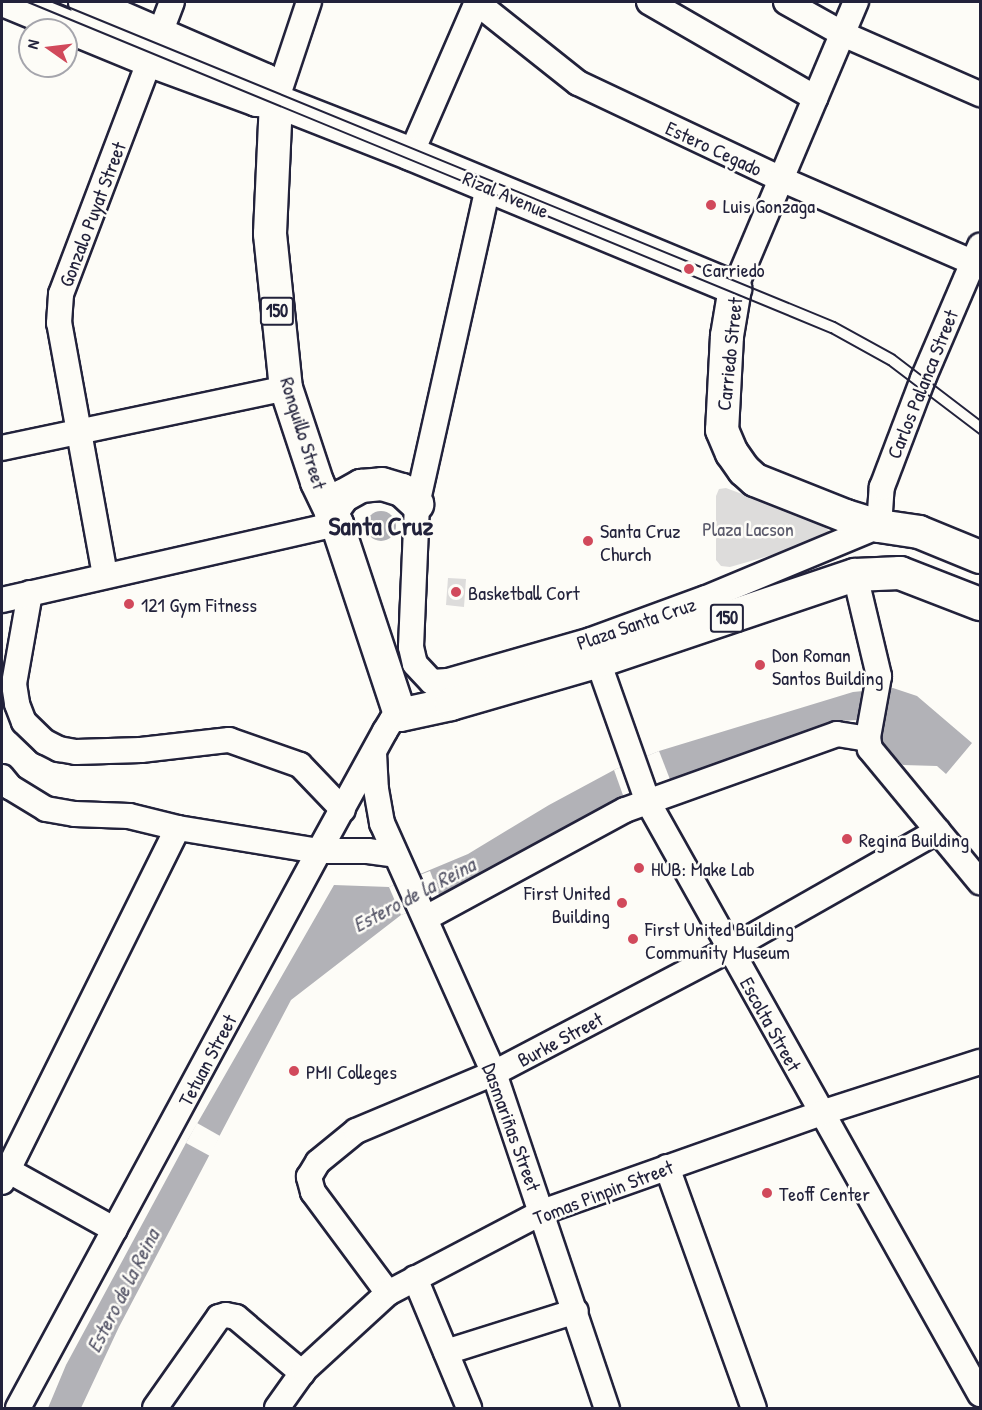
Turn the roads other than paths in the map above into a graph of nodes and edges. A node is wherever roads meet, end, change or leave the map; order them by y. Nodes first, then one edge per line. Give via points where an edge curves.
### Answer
1 (8, 2) edge
2 (85, 2) edge
3 (172, 2) edge
4 (309, 2) edge
5 (649, 2) edge
6 (786, 2) edge
7 (856, 2) edge
8 (486, 5) edge
9 (843, 34) junction
10 (156, 47) junction
11 (981, 94) edge
12 (815, 98) junction
13 (276, 101) junction
14 (411, 154) junction
15 (781, 179) junction
16 (488, 187) junction
17 (976, 254) edge
18 (735, 288) junction
19 (286, 388) junction
20 (78, 432) junction
21 (2, 448) edge
22 (417, 504) junction
23 (334, 518) junction
24 (879, 526) junction
25 (981, 557) edge
26 (981, 571) edge
27 (105, 575) junction
28 (855, 575) junction
29 (30, 592) junction
30 (2, 600) edge
31 (981, 604) edge
32 (981, 624) edge
33 (595, 651) junction
34 (400, 715) junction
35 (868, 735) junction
36 (374, 753) junction
37 (2, 777) edge
38 (646, 797) junction
39 (343, 810) junction
40 (178, 828) junction
41 (938, 831) junction
42 (319, 851) junction
43 (396, 855) junction
44 (981, 882) edge
45 (423, 913) junction
46 (730, 949) junction
47 (981, 1062) edge
48 (494, 1073) junction
49 (821, 1113) junction
50 (667, 1167) junction
51 (3, 1173) edge
52 (542, 1212) junction
53 (115, 1230) junction
54 (415, 1278) junction
55 (388, 1293) junction
56 (576, 1311) junction
57 (446, 1352) junction
58 (302, 1373) junction
59 (981, 1394) edge
60 (18, 1408) edge
61 (155, 1408) edge
62 (277, 1408) edge
63 (469, 1408) edge
64 (607, 1408) edge
65 (754, 1408) edge

1 - 10 main road
2 - 10 main road
3 - 10 street, Gonzalo Puyat Street
4 - 13 street, Ronquillo Street
5 - 12 street
6 - 9 street
7 - 9 street, Carriedo Street
8 - 14 street
8 - 15 street, Estero Cegado via 578,82
9 - 11 street
9 - 12 street, Carriedo Street
10 - 13 main road via 265,80
10 - 20 street, Gonzalo Puyat Street via 61,294 60,323
12 - 15 street, Carriedo Street
13 - 14 main road, Rizal Avenue
13 - 19 main road, Ronquillo Street / 150 via 270,234
14 - 16 main road, Rizal Avenue
15 - 17 street, Estero Cegado
15 - 18 street, Carriedo Street
16 - 18 main road, Rizal Avenue
16 - 22 street
17 - 24 street, Carlos Palanca Street via 882,487
18 - 24 main road, Carriedo Street via 727,336 722,430 732,453 755,480
19 - 20 street
19 - 23 main road, Ronquillo Street / 150 via 317,482
20 - 21 street
20 - 27 street, Gonzalo Puyat Street
22 - 23 main road via 402,490 382,484 362,486 343,496
22 - 33 street, Plaza Santa Cruz via 411,647 415,664 423,675 432,682 448,681
23 - 27 street
23 - 34 main road, Ronquillo Street / 150
24 - 25 main road via 919,532
24 - 26 main road
24 - 33 street, Plaza Santa Cruz via 706,598
27 - 29 street
28 - 31 main road, 150 via 900,573
28 - 32 main road
28 - 33 main road, Plaza Santa Cruz / 150
28 - 35 street via 879,676
29 - 30 street
29 - 39 street via 14,684 16,704 24,722 45,742 76,752 141,750 229,740 300,765
33 - 34 main road, Plaza Santa Cruz / 150 via 451,704
33 - 38 street, Escolta Street
34 - 36 street, Tetuan Street via 392,720
35 - 38 street via 837,734
35 - 41 street via 874,754
36 - 39 street, Tetuan Street
36 - 43 street, Dasmariñas Street via 382,823
37 - 40 street via 10,787 46,809 129,816
38 - 45 street
38 - 46 street, Escolta Street
39 - 42 street, Tetuan Street
40 - 42 street
40 - 51 street
41 - 44 street
41 - 46 street, Burke Street
42 - 43 street
42 - 53 street, Tetuan Street
43 - 45 street, Dasmariñas Street
45 - 48 street, Dasmariñas Street
46 - 48 street, Burke Street
46 - 49 street, Escolta Street
47 - 49 street, Tomas Pinpin Street
48 - 52 street, Dasmariñas Street
48 - 55 street, Burke Street via 357,1131 318,1162 309,1177 313,1192
49 - 50 street, Tomas Pinpin Street
49 - 59 street, Escolta Street
50 - 52 street, Tomas Pinpin Street
50 - 65 street
51 - 53 street
52 - 54 street, Tomas Pinpin Street
52 - 56 street, Dasmariñas Street
53 - 60 street, Tetuan Street
54 - 55 street, Tomas Pinpin Street
54 - 57 street
55 - 58 street, Tomas Pinpin Street
56 - 57 street
56 - 64 street, Dasmariñas Street
57 - 63 street
58 - 61 street via 236,1317 226,1315 219,1317
58 - 62 street, Tomas Pinpin Street

